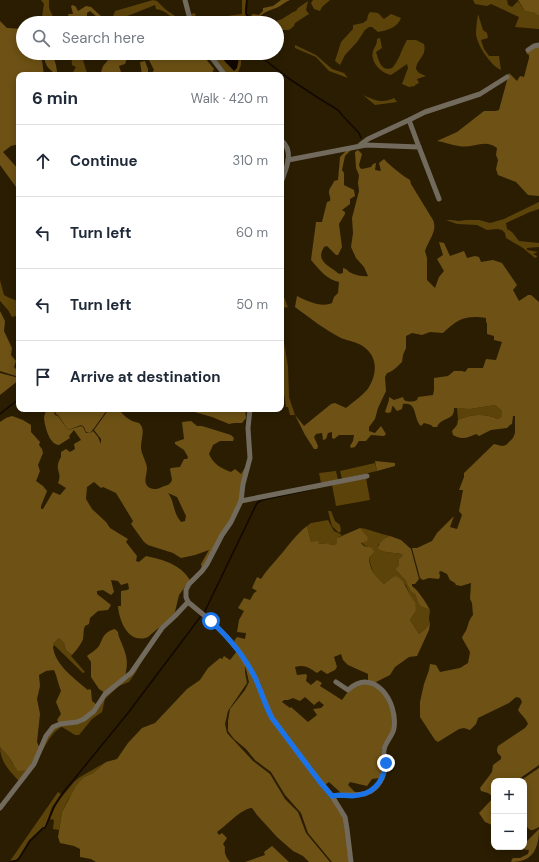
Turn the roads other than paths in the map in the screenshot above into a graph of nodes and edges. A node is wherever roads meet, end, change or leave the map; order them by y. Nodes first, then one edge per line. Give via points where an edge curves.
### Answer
1 (185, 0) edge
2 (189, 16) edge
3 (539, 45) edge
4 (528, 50) dead end
5 (214, 60) edge
6 (224, 72) edge
7 (507, 77) dead end
8 (409, 120) junction
9 (284, 143) edge
10 (359, 145) junction
11 (419, 147) junction
12 (288, 160) junction
13 (284, 173) edge
14 (439, 199) dead end
15 (250, 412) edge
16 (367, 476) dead end
17 (241, 501) junction
18 (188, 602) junction
19 (336, 682) dead end
20 (332, 796) junction
21 (0, 808) edge
22 (351, 862) edge

1 - 2 street
3 - 4 street
5 - 6 street
7 - 8 street via 480,94 425,112
8 - 10 street
8 - 11 street
9 - 12 street via 288,147
10 - 11 street
10 - 12 street
11 - 14 street
12 - 13 street
15 - 17 street via 250,458
16 - 17 street
17 - 18 street via 207,564 189,584 186,590
18 - 20 street via 219,628 238,650 256,679 272,718
18 - 21 street via 162,628 131,673 105,694 94,711 77,722 52,727 34,764
19 - 20 street via 348,690 356,683 362,682 378,686 389,700 395,726 384,748 384,773 376,787 353,796
20 - 22 street via 345,817

